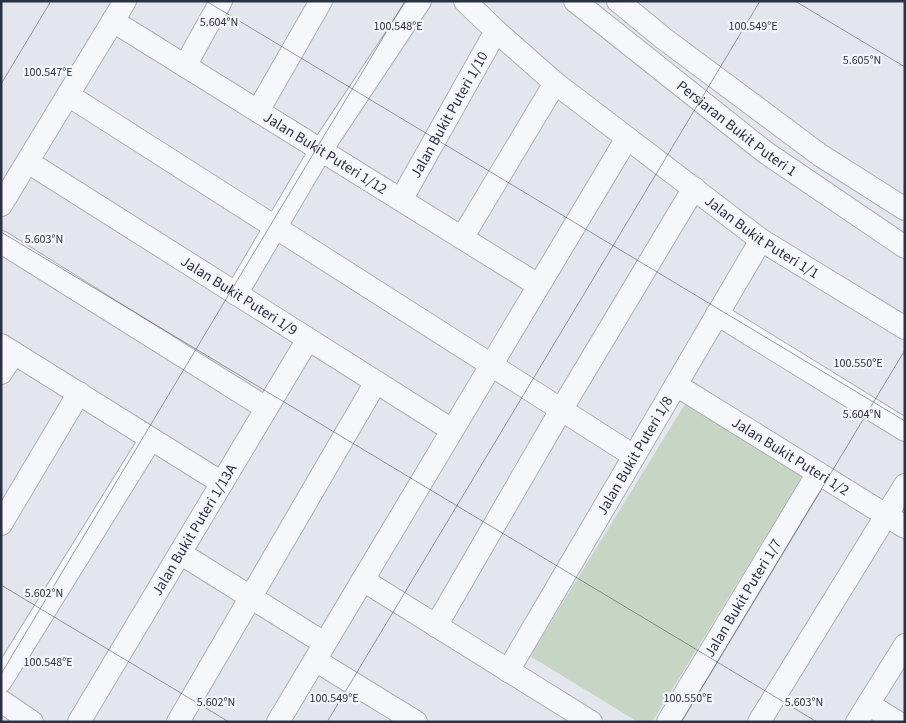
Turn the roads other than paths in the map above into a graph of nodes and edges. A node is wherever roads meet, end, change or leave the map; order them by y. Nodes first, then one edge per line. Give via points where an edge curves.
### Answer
1 (125, 1) edge
2 (221, 1) edge
3 (321, 1) edge
4 (420, 1) edge
5 (465, 1) edge
6 (575, 1) edge
7 (618, 1) edge
8 (113, 21) junction
9 (496, 31) junction
10 (686, 54) junction
11 (185, 66) junction
12 (667, 76) junction
13 (555, 84) junction
14 (68, 96) junction
15 (258, 112) junction
16 (627, 138) junction
17 (321, 150) junction
18 (28, 162) junction
19 (694, 188) junction
20 (402, 200) junction
21 (1, 205) edge
22 (905, 209) edge
23 (275, 228) junction
24 (462, 238) junction
25 (761, 240) junction
26 (1, 242) edge
27 (905, 247) edge
28 (538, 285) junction
29 (236, 294) junction
30 (717, 314) junction
31 (905, 328) edge
32 (308, 339) junction
33 (8, 349) edge
34 (491, 365) junction
35 (1, 373) edge
36 (376, 382) junction
37 (676, 385) junction
38 (78, 393) junction
39 (266, 408) junction
40 (561, 410) junction
41 (452, 430) junction
42 (905, 430) edge
43 (151, 439) junction
44 (634, 456) junction
45 (818, 474) junction
46 (222, 483) junction
47 (905, 485) edge
48 (885, 515) junction
49 (1, 524) edge
50 (905, 527) edge
51 (180, 553) junction
52 (362, 580) junction
53 (251, 597) junction
54 (436, 626) junction
55 (905, 645) edge
56 (319, 652) junction
57 (508, 671) junction
58 (1, 681) edge
59 (1, 701) edge
60 (863, 713) edge
61 (32, 722) edge
62 (80, 722) edge
63 (178, 722) edge
64 (278, 722) edge
65 (416, 722) edge
66 (590, 722) edge
67 (668, 722) edge
68 (759, 722) edge
69 (897, 722) edge

1 - 8 street
2 - 11 street
3 - 15 street
4 - 17 street
5 - 9 street, Jalan Bukit Puteri 1/1
6 - 12 street, Persiaran Bukit Puteri 1
7 - 10 street, Persiaran Bukit Puteri 1
8 - 11 street, Jalan Bukit Puteri 1/12
8 - 14 street
9 - 13 street, Jalan Bukit Puteri 1/1
9 - 20 street, Jalan Bukit Puteri 1/10
10 - 12 street
10 - 22 street, Persiaran Bukit Puteri 1 via 820,155
11 - 15 street, Jalan Bukit Puteri 1/12
12 - 27 street, Persiaran Bukit Puteri 1 via 765,152
13 - 16 street, Jalan Bukit Puteri 1/1
13 - 24 street
14 - 18 street
14 - 23 street
15 - 17 street, Jalan Bukit Puteri 1/12
16 - 19 street, Jalan Bukit Puteri 1/1
16 - 28 street
17 - 20 street, Jalan Bukit Puteri 1/12
17 - 23 street
18 - 21 street
18 - 29 street, Jalan Bukit Puteri 1/9
19 - 25 street, Jalan Bukit Puteri 1/1
19 - 40 street
20 - 24 street, Jalan Bukit Puteri 1/12
23 - 29 street
23 - 34 street
24 - 28 street, Jalan Bukit Puteri 1/12
25 - 30 street, Jalan Bukit Puteri 1/8
25 - 31 street, Jalan Bukit Puteri 1/1
26 - 39 street
28 - 34 street
29 - 32 street, Jalan Bukit Puteri 1/9
30 - 37 street, Jalan Bukit Puteri 1/8
30 - 42 street
32 - 36 street, Jalan Bukit Puteri 1/9
32 - 39 street, Jalan Bukit Puteri 1/13A
33 - 35 street
33 - 38 street
34 - 40 street
34 - 41 street
36 - 41 street, Jalan Bukit Puteri 1/9
36 - 53 street
37 - 44 street, Jalan Bukit Puteri 1/8
37 - 45 street, Jalan Bukit Puteri 1/2
38 - 43 street
38 - 49 street
39 - 46 street, Jalan Bukit Puteri 1/13A
40 - 44 street
40 - 54 street
41 - 52 street
43 - 46 street
43 - 58 street
44 - 57 street, Jalan Bukit Puteri 1/8
45 - 48 street, Jalan Bukit Puteri 1/2
45 - 67 street, Jalan Bukit Puteri 1/7
46 - 51 street, Jalan Bukit Puteri 1/13A
47 - 48 street
48 - 50 street, Jalan Bukit Puteri 1/2
48 - 68 street
51 - 53 street
51 - 62 street, Jalan Bukit Puteri 1/13A
52 - 54 street
52 - 56 street
53 - 56 street
53 - 63 street
54 - 57 street
55 - 60 street
56 - 64 street
56 - 65 street
57 - 66 street
59 - 61 street
60 - 69 street

